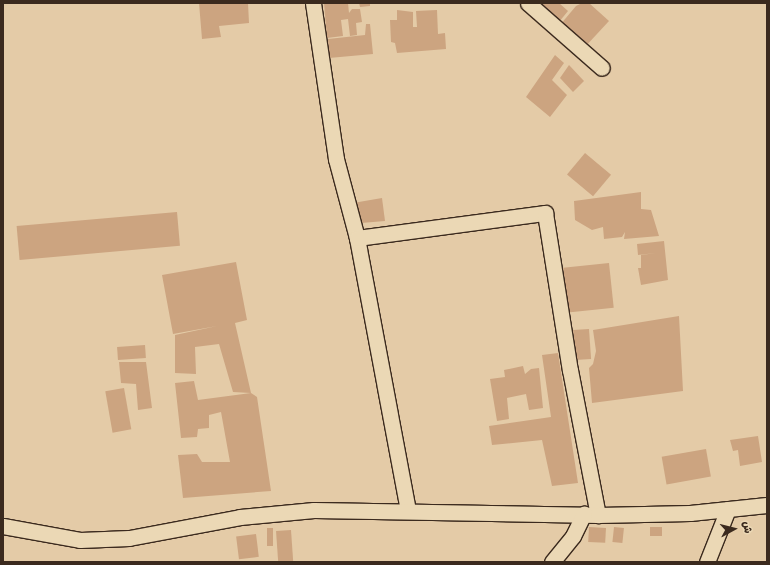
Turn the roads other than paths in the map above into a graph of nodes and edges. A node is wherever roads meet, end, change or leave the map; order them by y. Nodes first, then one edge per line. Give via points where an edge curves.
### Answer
1 (312, 3) edge
2 (528, 3) edge
3 (602, 68) dead end
4 (357, 238) junction
5 (767, 505) edge
6 (728, 509) junction
7 (408, 510) junction
8 (591, 514) junction
9 (3, 526) edge
10 (552, 562) edge
11 (707, 562) edge

1 - 4 street via 336,159
2 - 3 street
4 - 7 street
4 - 8 street via 545,213
5 - 6 street
6 - 8 street via 690,513
6 - 11 street
7 - 8 street
7 - 9 street via 314,510 248,516 129,538 80,540
8 - 10 street

